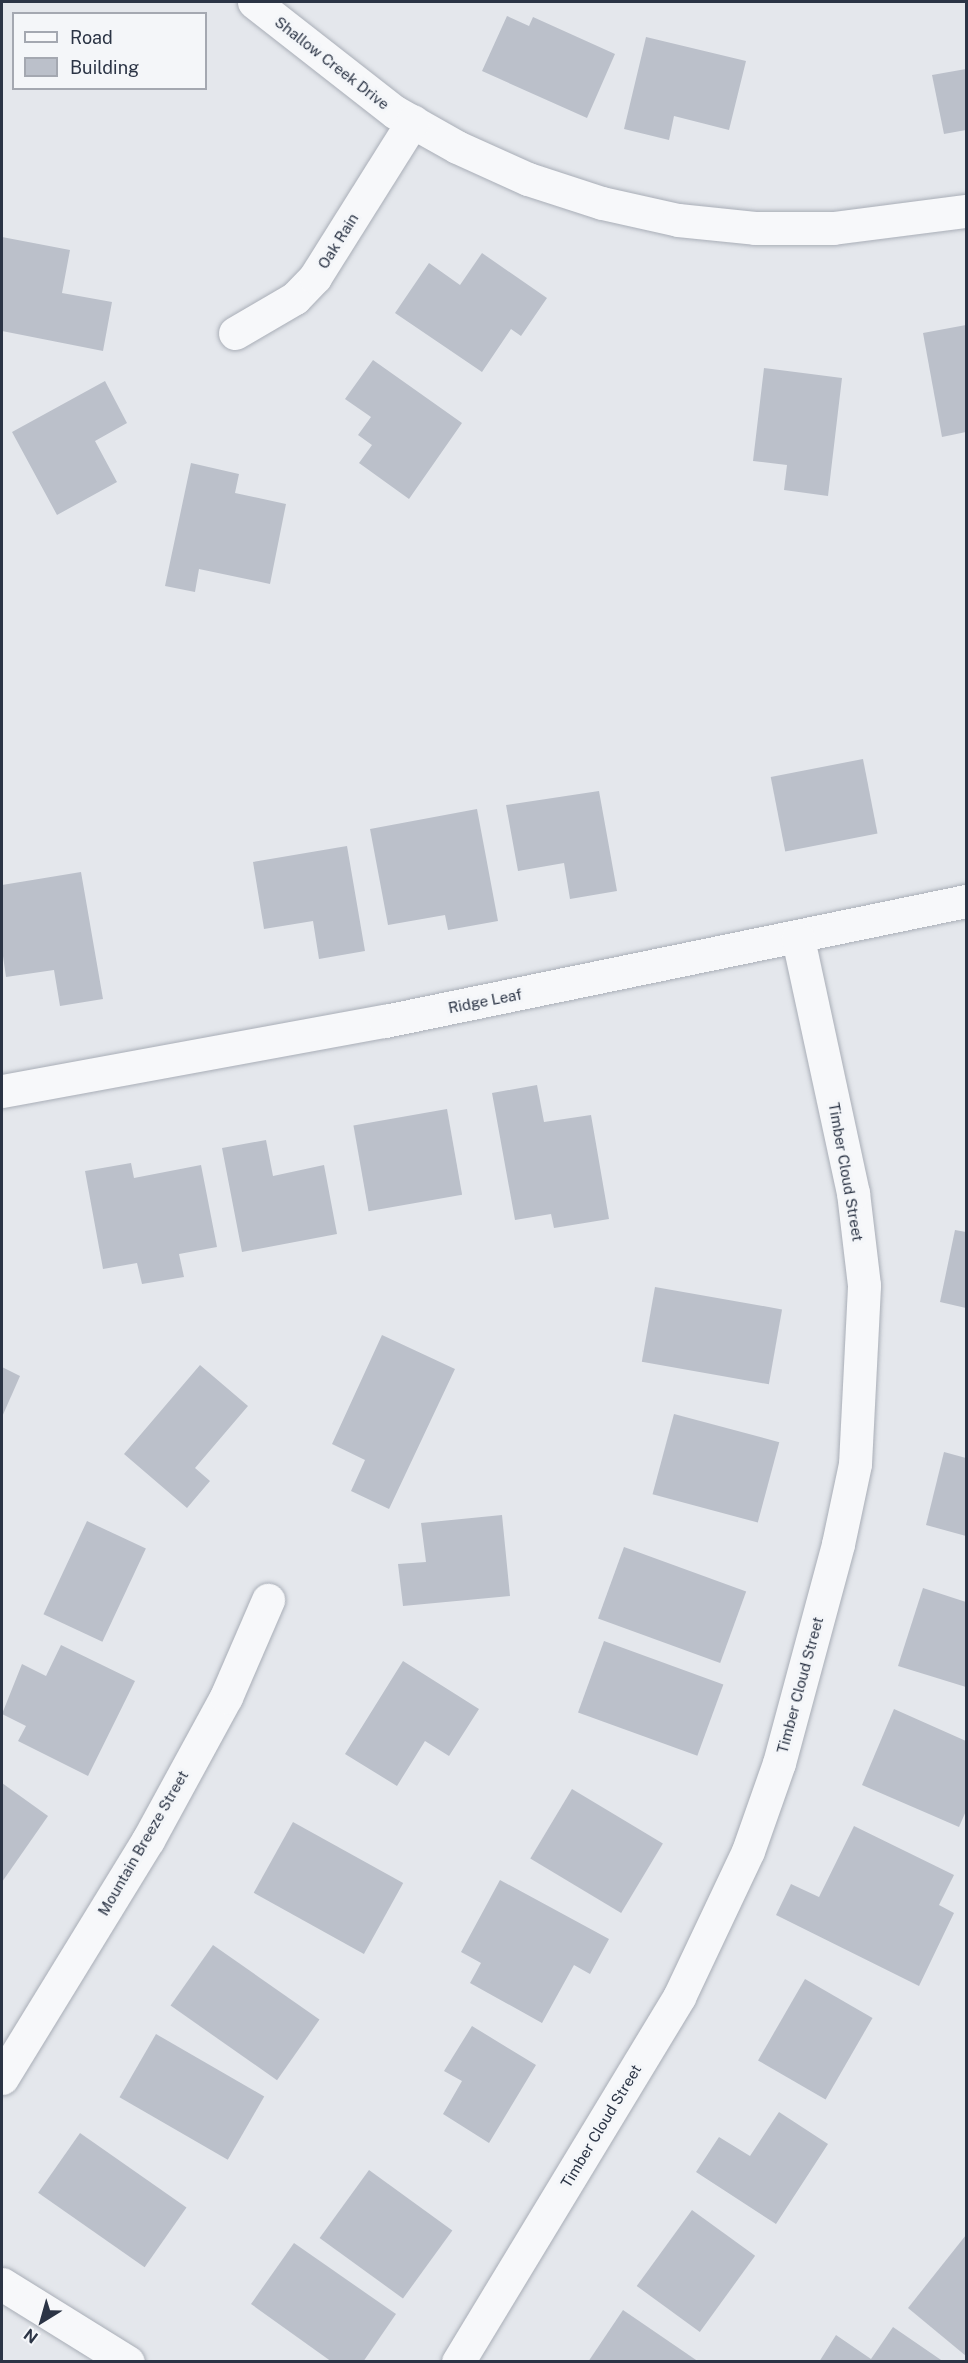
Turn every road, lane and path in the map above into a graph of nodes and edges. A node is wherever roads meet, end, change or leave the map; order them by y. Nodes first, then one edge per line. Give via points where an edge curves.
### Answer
1 (254, 2) edge
2 (413, 121) junction
3 (966, 210) edge
4 (235, 333) dead end
5 (966, 901) edge
6 (798, 938) junction
7 (2, 1091) edge
8 (268, 1600) dead end
9 (2, 2078) edge
10 (2, 2284) edge
11 (128, 2361) edge
12 (458, 2361) edge

1 - 2 street, Shallow Creek Drive via 350,80
2 - 3 street, Shallow Creek Drive via 457,147 528,179 602,203 678,220 755,228 833,228
2 - 4 street, Oak Rain via 315,277 295,298
5 - 6 street, Ridge Leaf
6 - 7 street, Ridge Leaf via 386,1021
6 - 12 street, Timber Cloud Street via 853,1193 864,1285 855,1464 838,1544 779,1763 748,1851 679,1997
8 - 9 street, Mountain Breeze Street via 226,1696 148,1840
10 - 11 street

